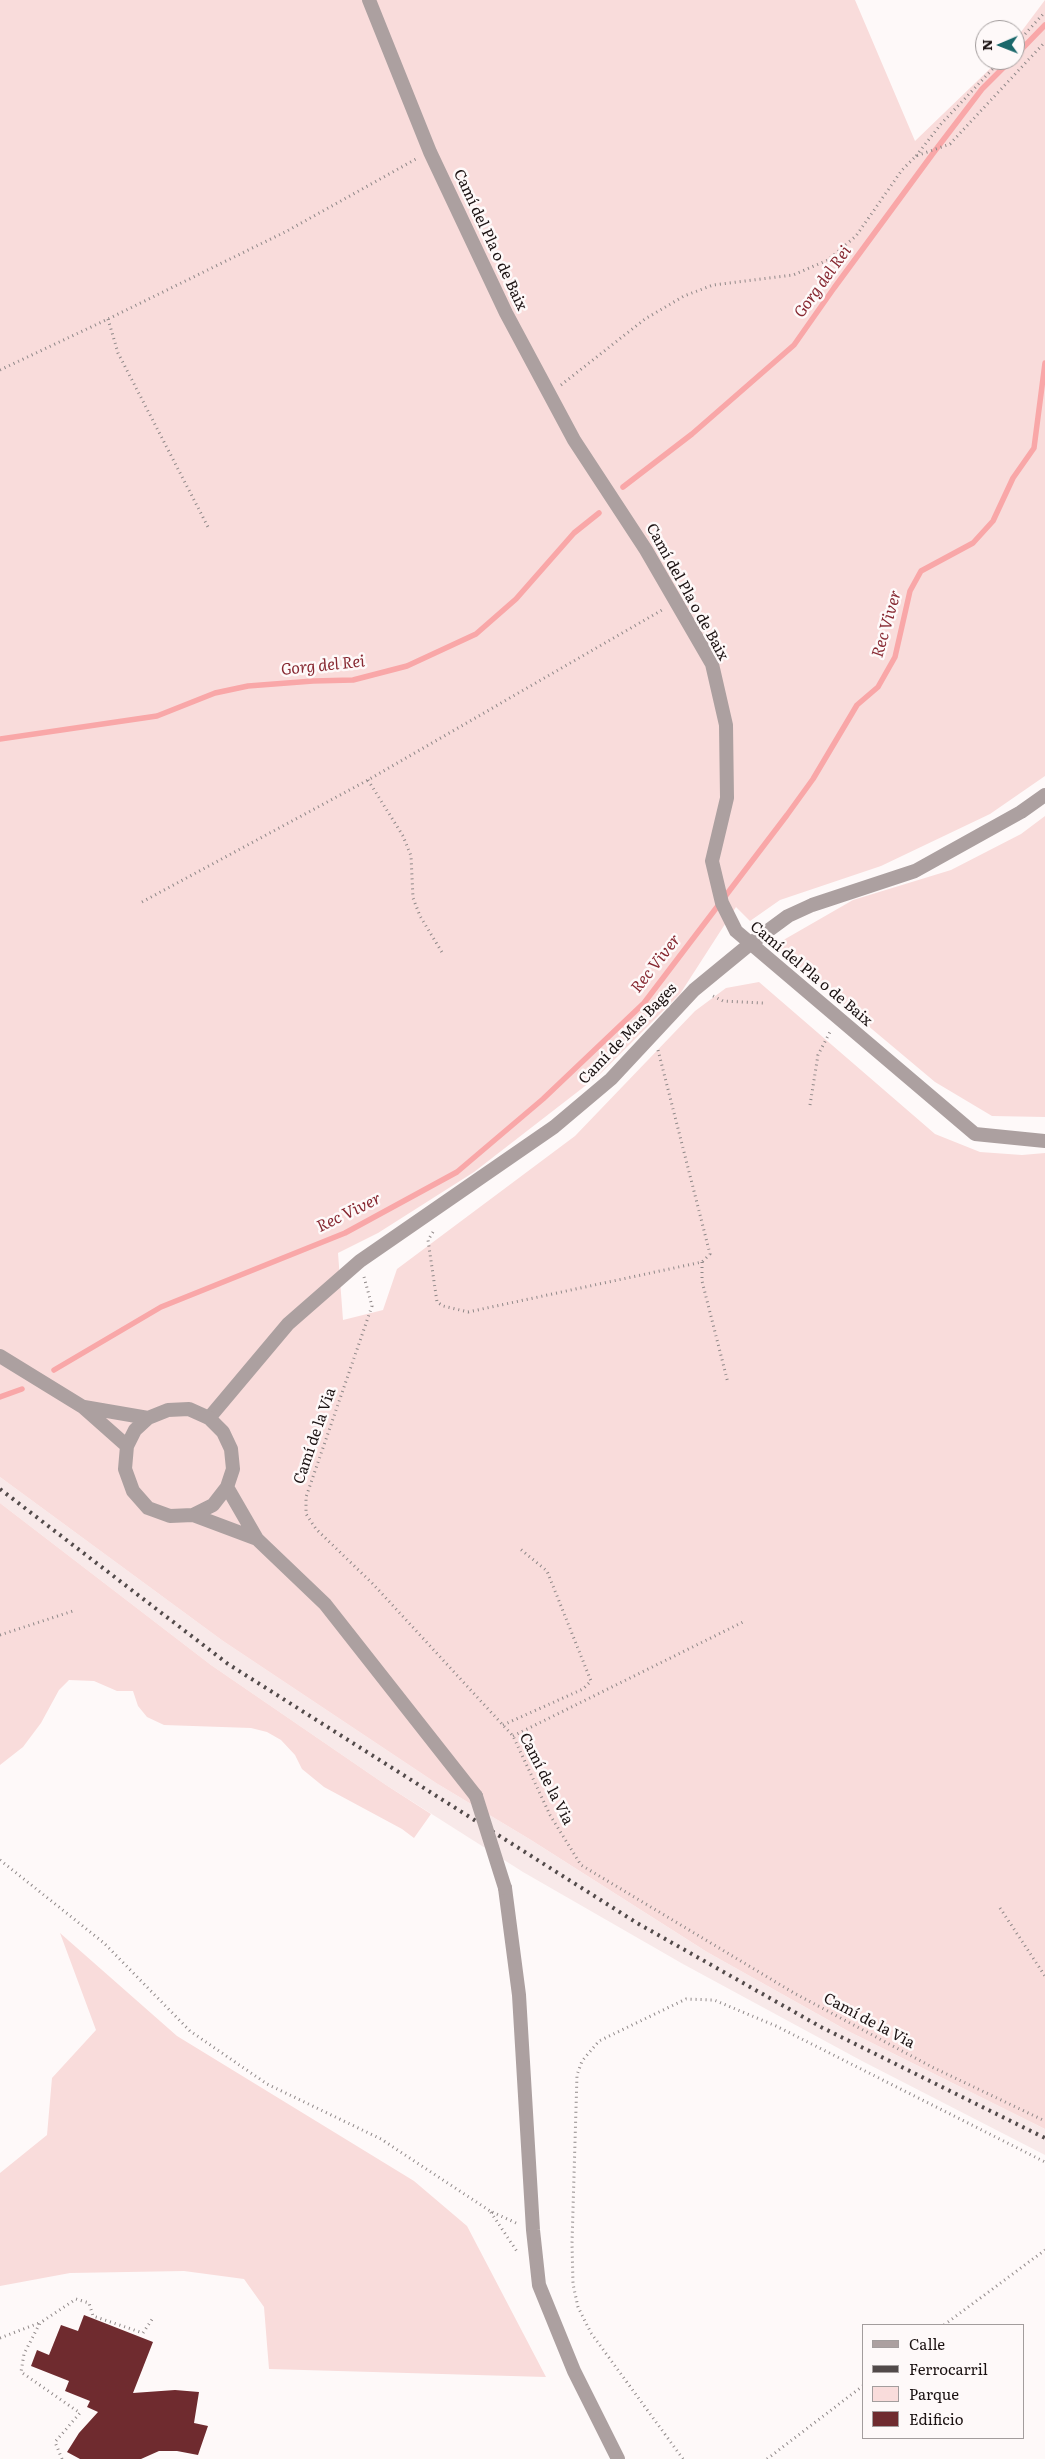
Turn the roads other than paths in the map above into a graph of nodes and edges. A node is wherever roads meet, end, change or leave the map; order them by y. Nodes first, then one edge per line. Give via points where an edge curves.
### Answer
1 (369, 0) edge
2 (1045, 795) edge
3 (750, 944) junction
4 (1045, 1141) edge
5 (0, 1356) edge
6 (83, 1407) junction
7 (148, 1418) junction
8 (209, 1418) junction
9 (127, 1446) junction
10 (227, 1487) junction
11 (193, 1515) junction
12 (257, 1539) junction
13 (618, 2459) edge

1 - 3 street, Camí del Pla o de Baix via 430,152 506,313 574,440 646,550 712,664 726,725 727,798 712,861 722,903 736,931
2 - 3 street, Camí de Mas Bages via 915,871 812,905 788,916
3 - 4 street, Camí del Pla o de Baix via 975,1134
3 - 8 street, Camí de Mas Bages via 694,990 611,1079 554,1127 360,1261 288,1324
5 - 6 street
6 - 7 street
6 - 9 street
7 - 8 street via 168,1410 190,1409
7 - 9 street via 135,1430
8 - 10 street via 223,1432 231,1449 233,1469
9 - 11 street via 125,1469 133,1491 148,1508 170,1516
10 - 11 street via 213,1505
10 - 12 street
11 - 12 street
12 - 13 street, bridge via 326,1604 476,1796 505,1888 519,1995 539,2285 574,2371

